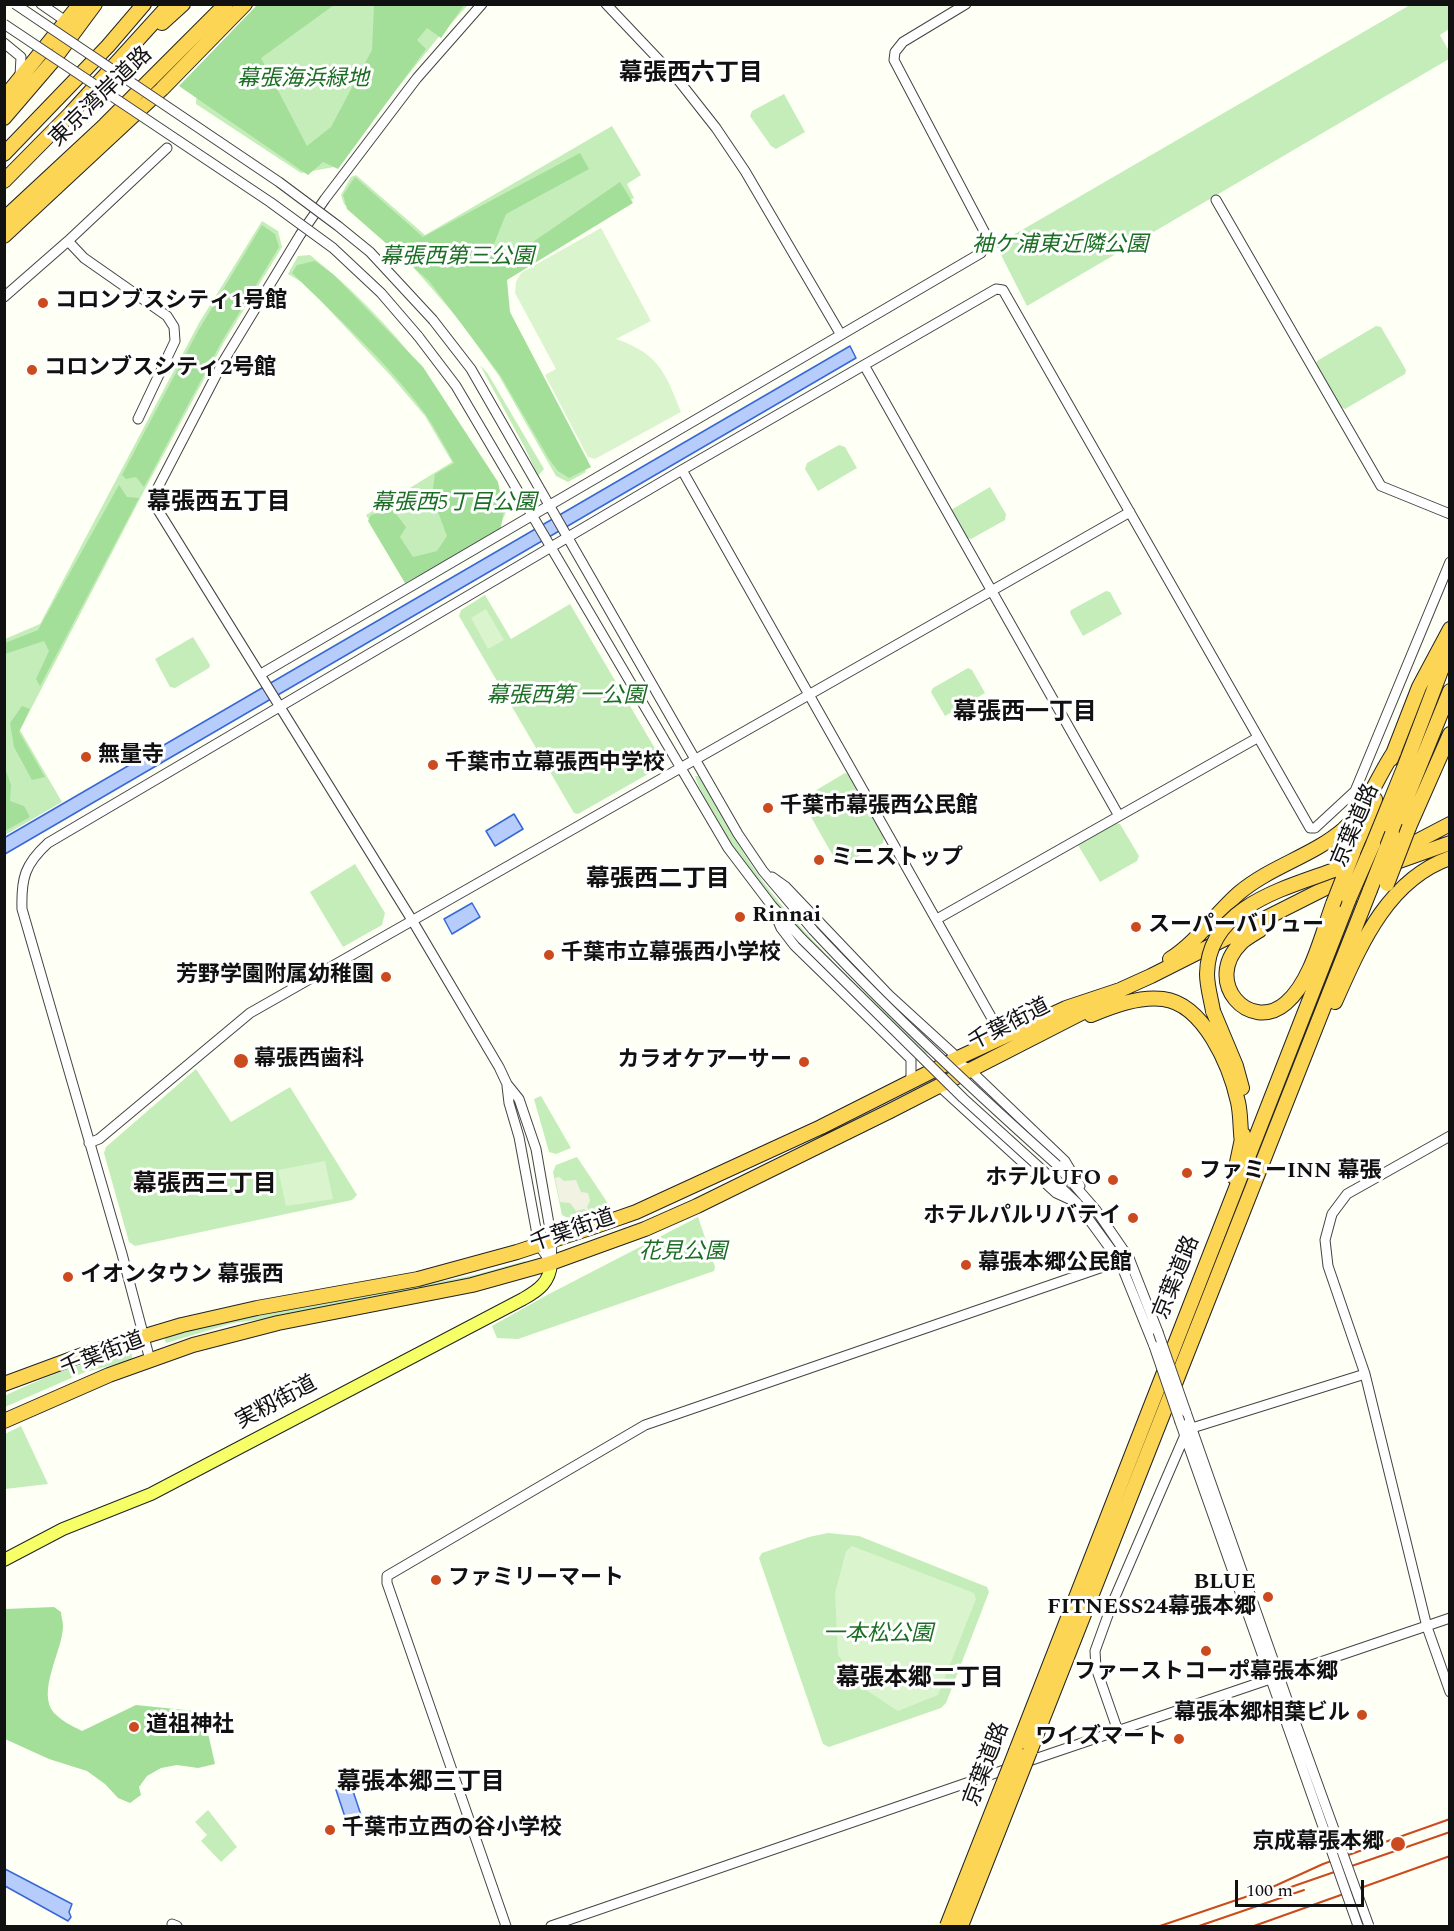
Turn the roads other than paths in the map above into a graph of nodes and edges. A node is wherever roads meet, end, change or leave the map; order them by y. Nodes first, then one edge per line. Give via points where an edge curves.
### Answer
1 (15, 4) edge
2 (41, 4) edge
3 (80, 4) edge
4 (95, 4) edge
5 (139, 4) edge
6 (144, 4) edge
7 (170, 4) edge
8 (183, 4) edge
9 (226, 4) edge
10 (245, 4) edge
11 (482, 4) edge
12 (606, 4) edge
13 (966, 4) edge
14 (131, 20) junction
15 (67, 22) junction
16 (4, 24) edge
17 (4, 43) edge
18 (134, 46) junction
19 (19, 81) junction
20 (4, 98) edge
21 (4, 118) edge
22 (167, 148) dead end
23 (4, 154) edge
24 (4, 181) edge
25 (1216, 200) dead end
26 (4, 219) edge
27 (4, 236) edge
28 (68, 241) junction
29 (4, 297) edge
30 (841, 335) junction
31 (864, 365) junction
32 (138, 419) dead end
33 (682, 470) junction
34 (550, 508) junction
35 (1130, 512) junction
36 (1449, 514) edge
37 (534, 518) junction
38 (566, 535) junction
39 (550, 545) junction
40 (1449, 562) edge
41 (991, 591) junction
42 (1449, 629) edge
43 (1449, 646) edge
44 (261, 674) junction
45 (1449, 692) edge
46 (810, 695) junction
47 (281, 707) junction
48 (1449, 734) edge
49 (1257, 738) junction
50 (1394, 752) junction
51 (695, 760) junction
52 (681, 768) junction
53 (1119, 816) junction
54 (1449, 818) edge
55 (1449, 824) edge
56 (1423, 837) junction
57 (1449, 843) edge
58 (1391, 855) junction
59 (1449, 858) edge
60 (763, 871) junction
61 (1329, 886) junction
62 (772, 906) junction
63 (937, 918) junction
64 (411, 920) junction
65 (1370, 931) junction
66 (1151, 976) junction
67 (1120, 990) junction
68 (1065, 1022) junction
69 (1003, 1038) junction
70 (958, 1058) junction
71 (942, 1066) junction
72 (970, 1070) junction
73 (911, 1082) junction
74 (507, 1084) junction
75 (939, 1086) junction
76 (1291, 1089) junction
77 (1449, 1136) edge
78 (89, 1143) junction
79 (1242, 1143) junction
80 (1082, 1192) junction
81 (1077, 1203) junction
82 (1221, 1228) junction
83 (546, 1243) junction
84 (1124, 1260) junction
85 (551, 1263) junction
86 (144, 1335) junction
87 (150, 1360) junction
88 (1365, 1374) junction
89 (4, 1384) edge
90 (4, 1421) edge
91 (1188, 1432) junction
92 (4, 1560) edge
93 (1449, 1617) edge
94 (1426, 1627) junction
95 (1275, 1678) junction
96 (1449, 1692) edge
97 (1284, 1704) junction
98 (1118, 1731) junction
99 (1023, 1751) junction
100 (506, 1926) edge
101 (551, 1926) edge
102 (947, 1926) edge
103 (961, 1926) edge
104 (1358, 1926) edge
105 (1369, 1926) edge

1 - 34 street, bridge via 279,182 370,252 433,320 471,369
2 - 15 street
3 - 15 highway
4 - 21 highway, bridge
5 - 14 highway
6 - 14 highway
7 - 18 highway
8 - 18 highway
9 - 26 highway, 東京湾岸道路, bridge
10 - 27 highway via 162,89
11 - 44 street via 417,78 300,235 223,362 155,493 153,502
12 - 30 street via 679,81 716,128
13 - 30 street via 903,42 894,60 975,212 985,233 984,248
14 - 23 highway
15 - 19 highway
16 - 37 street, bridge via 333,248 381,293 456,386
17 - 19 street via 21,57
18 - 24 highway
19 - 20 highway
22 - 28 street
25 - 36 street via 1381,486
28 - 29 street
28 - 32 street via 84,258 167,316 174,327 175,341
30 - 34 street
31 - 33 street
31 - 35 street via 1000,288
31 - 41 street
33 - 38 street
33 - 46 street
34 - 37 street
34 - 38 street
35 - 41 street
35 - 49 street
37 - 39 street
37 - 44 street
38 - 39 street
38 - 51 street
39 - 47 street
39 - 52 street
40 - 49 street via 1355,790 1315,828 1310,828
41 - 46 street
41 - 53 street
42 - 50 highway via 1419,687
43 - 82 highway, 京葉道路, bridge
44 - 47 street
45 - 76 highway, 京葉道路, bridge
46 - 51 street
46 - 63 street
47 - 64 street
47 - 78 street via 48,843 28,865 21,886 22,909
48 - 65 highway, bridge
49 - 53 street
50 - 61 highway, bridge via 1308,971 1295,993 1278,1009 1258,1012 1232,997 1227,968 1240,944
50 - 66 highway via 1367,800 1346,827 1321,846 1253,882 1185,950 1157,967
51 - 52 street
51 - 60 street
52 - 62 street via 728,848
52 - 64 street
53 - 63 street
54 - 56 highway
55 - 56 highway, 千葉街道
56 - 58 highway, 千葉街道
57 - 61 highway
58 - 61 highway, 千葉街道
58 - 79 highway, bridge via 1378,855 1259,899 1226,925 1212,948 1208,983 1214,1011 1241,1082 1245,1115
59 - 65 highway via 1417,875 1390,901
60 - 70 street via 786,887 889,995
60 - 80 street, bridge via 843,963
61 - 66 highway, 千葉街道
62 - 73 street via 794,945 911,1059
62 - 81 street, bridge via 963,1098
63 - 69 street
64 - 74 street
64 - 78 street via 250,1013 99,1139
65 - 76 highway via 1304,1071
66 - 67 highway, 千葉街道
67 - 68 highway, 千葉街道
67 - 69 highway, 千葉街道 via 1066,1008
68 - 72 highway, 千葉街道
68 - 79 highway via 1139,1000 1162,999 1184,1007 1202,1022 1228,1072 1238,1102
69 - 70 highway, 千葉街道
70 - 71 highway, 千葉街道
71 - 72 street
71 - 73 highway, 千葉街道
72 - 75 highway, 千葉街道
72 - 80 street via 1065,1161
73 - 83 highway, 千葉街道 via 636,1212
74 - 83 street
74 - 83 street via 519,1099 536,1149
75 - 81 street via 1056,1193
75 - 85 highway, 千葉街道 via 675,1216
76 - 99 highway, 京葉道路
77 - 88 street via 1347,1194 1332,1214 1325,1240 1326,1257
78 - 86 street
79 - 82 highway via 1221,1214
80 - 84 street
81 - 84 street
82 - 99 highway, 京葉道路
83 - 85 street
83 - 86 highway, 千葉街道 via 418,1279 237,1312
84 - 91 street, bridge via 1180,1422
84 - 91 street, bridge via 1158,1332 1186,1412
84 - 100 street via 645,1425 387,1576
85 - 87 highway, 千葉街道 via 448,1291 260,1328
85 - 92 main road, 実籾街道 via 544,1285 523,1299 151,1494 63,1529
86 - 87 street
86 - 89 highway, 千葉街道
87 - 90 highway, 千葉街道
88 - 91 street
88 - 94 street
91 - 95 street
91 - 98 street via 1095,1651 1096,1668
93 - 94 street
94 - 95 street
94 - 96 street
95 - 97 street
95 - 98 street
97 - 104 street, bridge
97 - 105 street, bridge
98 - 101 street
99 - 102 highway, 京葉道路, bridge
99 - 103 highway, 京葉道路, bridge

